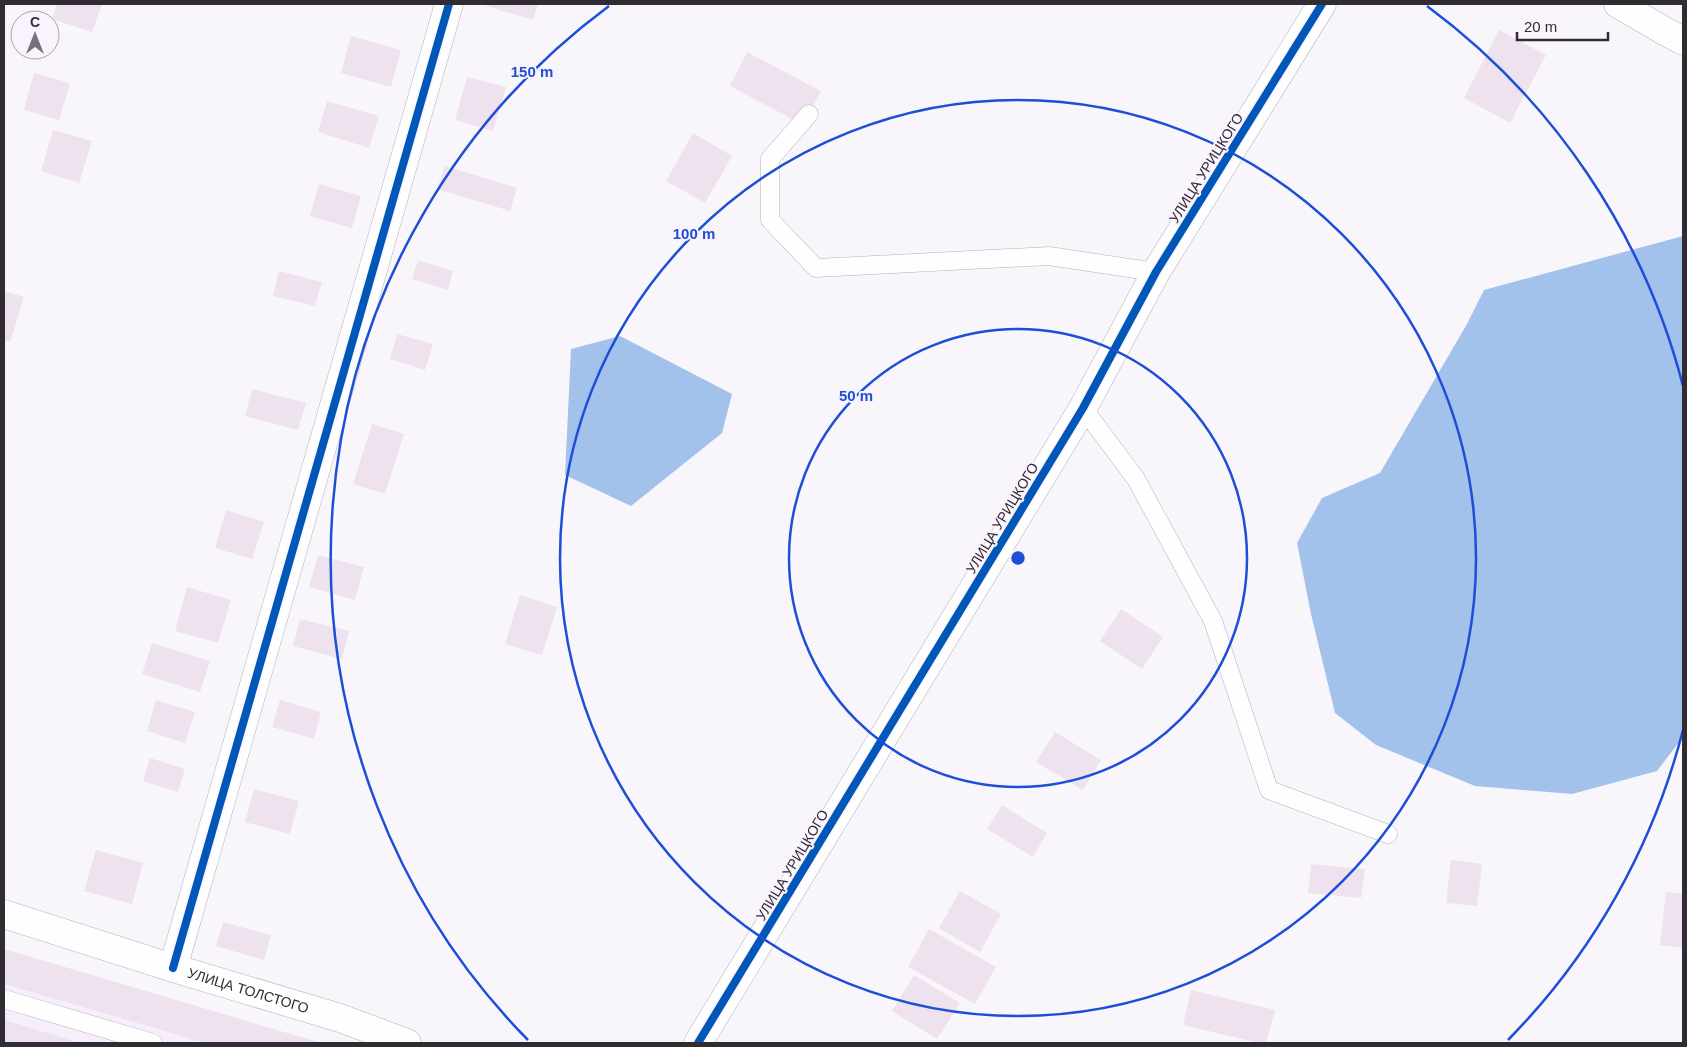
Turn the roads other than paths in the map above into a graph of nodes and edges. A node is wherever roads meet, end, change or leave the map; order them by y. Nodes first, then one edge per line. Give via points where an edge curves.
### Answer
1 (449, 4) edge
2 (1322, 4) edge
3 (1618, 4) edge
4 (1683, 41) edge
5 (809, 114) dead end
6 (1156, 272) junction
7 (1083, 408) junction
8 (1388, 834) dead end
9 (4, 914) edge
10 (172, 968) junction
11 (4, 999) edge
12 (153, 1043) edge
13 (407, 1043) edge
14 (698, 1043) edge

1 - 10 street
2 - 6 street, УЛИЦА УРИЦКОГО
3 - 4 street
5 - 6 lane via 770,159 770,220 816,268 1049,256
6 - 7 street, УЛИЦА УРИЦКОГО
7 - 8 lane via 1136,479 1213,621 1269,790
7 - 14 street, УЛИЦА УРИЦКОГО
9 - 10 street, УЛИЦА ТОЛСТОГО
10 - 13 street, УЛИЦА ТОЛСТОГО via 340,1018
11 - 12 lane

